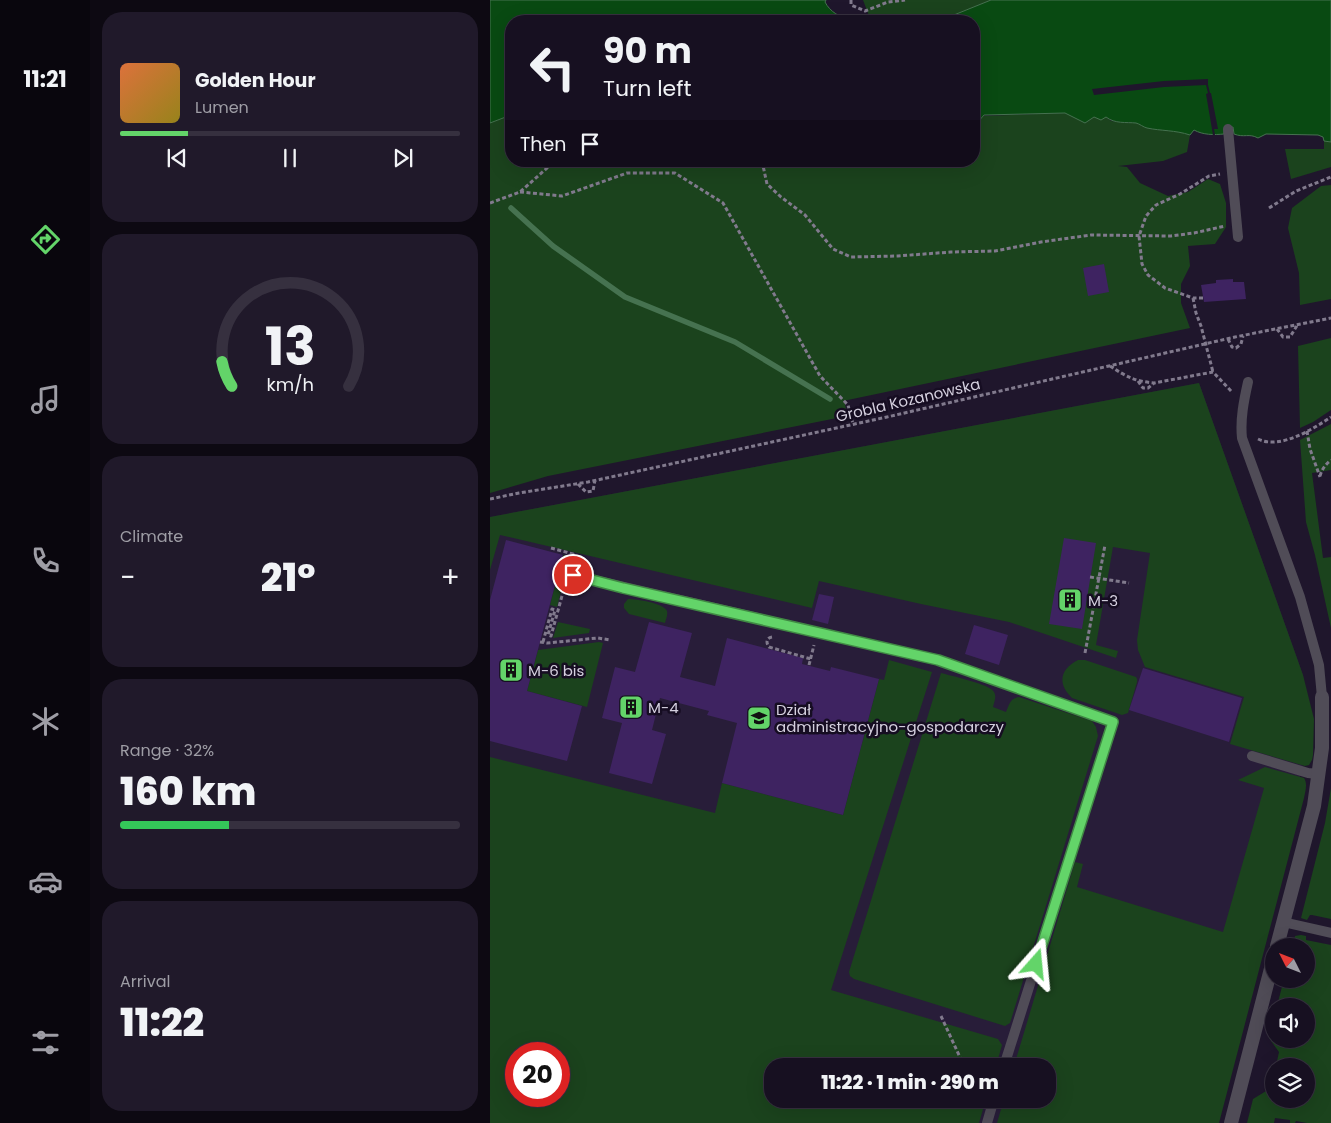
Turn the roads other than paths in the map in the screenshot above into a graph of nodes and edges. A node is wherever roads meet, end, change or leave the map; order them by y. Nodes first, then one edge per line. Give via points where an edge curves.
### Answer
1 (1228, 129) dead end
2 (1238, 237) dead end
3 (1248, 382) dead end
4 (573, 575) dead end
5 (1322, 697) joint
6 (1327, 717) edge
7 (1252, 756) dead end
8 (1318, 774) junction
9 (1283, 922) junction
10 (1331, 933) edge
11 (1279, 938) edge
12 (1266, 988) edge
13 (1007, 1058) edge
14 (991, 1108) edge
15 (987, 1123) edge
16 (1231, 1123) edge

1 - 2 lane
3 - 5 lane via 1242,438 1300,597 1319,665
4 - 13 lane via 938,660 1115,722
5 - 6 street
6 - 8 street
7 - 8 lane
8 - 9 street via 1314,806
9 - 10 lane
9 - 11 street
12 - 16 street
14 - 15 lane

